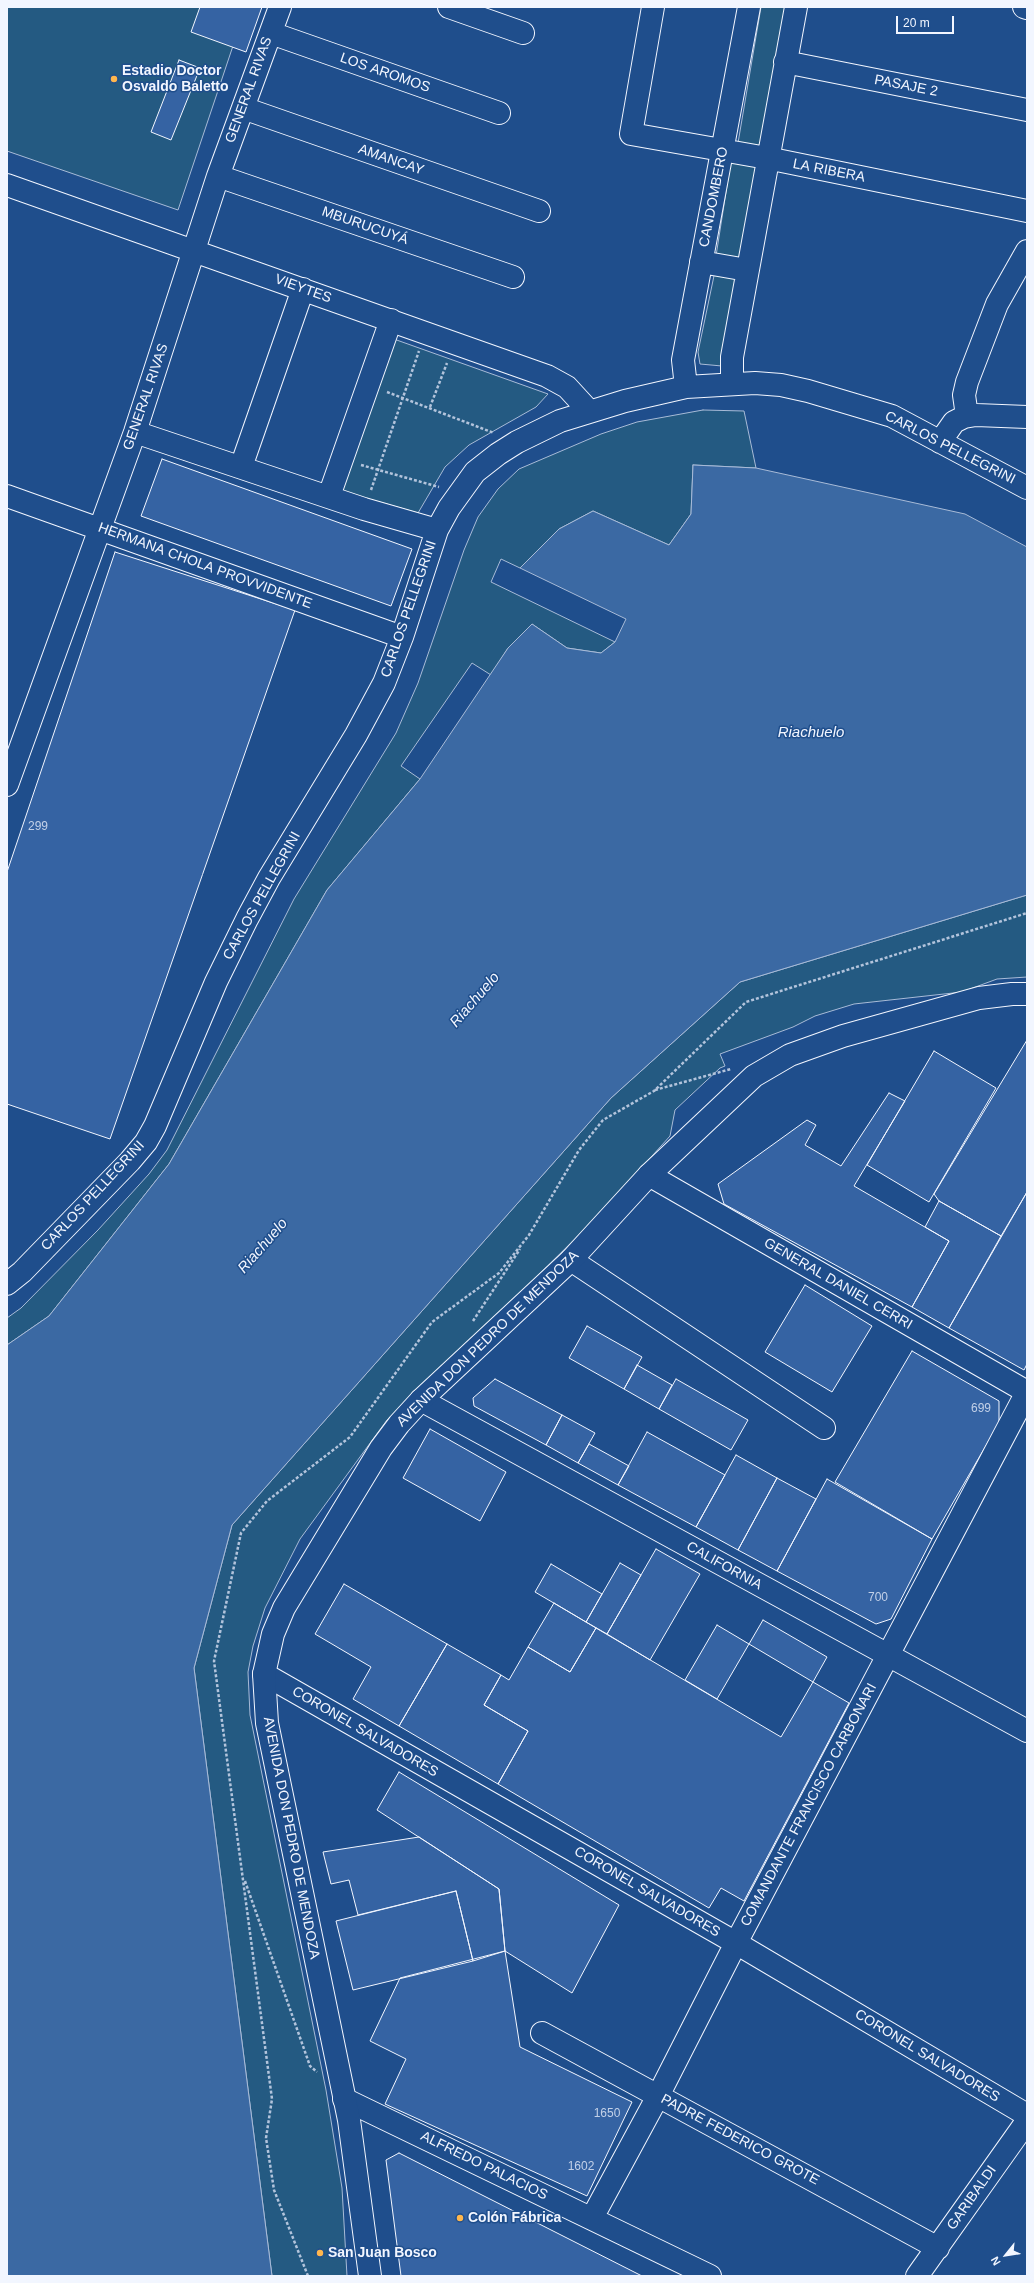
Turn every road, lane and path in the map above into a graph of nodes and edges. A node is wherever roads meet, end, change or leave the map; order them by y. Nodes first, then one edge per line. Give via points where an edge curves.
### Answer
1 (280, 7) edge
2 (449, 7) edge
3 (653, 7) edge
4 (749, 7) edge
5 (796, 7) edge
6 (1024, 7) edge
7 (1027, 8) edge
8 (271, 33) junction
9 (523, 33) dead end
10 (785, 62) junction
11 (242, 108) junction
12 (1027, 110) edge
13 (499, 113) dead end
14 (723, 151) junction
15 (767, 158) junction
16 (218, 176) junction
17 (7, 185) edge
18 (539, 211) dead end
19 (1027, 211) edge
20 (195, 251) junction
21 (1027, 251) edge
22 (701, 262) junction
23 (747, 270) junction
24 (513, 277) dead end
25 (303, 289) junction
26 (391, 320) junction
27 (425, 332) junction
28 (455, 343) junction
29 (732, 383) junction
30 (368, 386) junction
31 (686, 386) junction
32 (403, 397) junction
33 (430, 407) junction
34 (589, 411) junction
35 (967, 416) junction
36 (1027, 418) edge
37 (135, 432) junction
38 (517, 442) junction
39 (940, 442) junction
40 (342, 458) junction
41 (241, 467) junction
42 (378, 470) junction
43 (1027, 488) edge
44 (459, 493) junction
45 (7, 496) edge
46 (329, 496) junction
47 (364, 509) junction
48 (98, 528) junction
49 (437, 530) junction
50 (402, 637) junction
51 (7, 785) edge
52 (1027, 913) edge
53 (1027, 994) edge
54 (649, 1176) junction
55 (529, 1235) junction
56 (571, 1260) junction
57 (7, 1284) edge
58 (469, 1328) dead end
59 (1027, 1392) edge
60 (421, 1400) junction
61 (824, 1428) dead end
62 (888, 1655) junction
63 (264, 1674) junction
64 (1027, 1731) edge
65 (243, 1875) junction
66 (736, 1943) junction
67 (542, 2033) dead end
68 (322, 2077) dead end
69 (658, 2096) junction
70 (344, 2099) junction
71 (1027, 2115) edge
72 (1027, 2120) edge
73 (592, 2218) junction
74 (938, 2248) junction
75 (308, 2276) edge
76 (370, 2276) edge
77 (710, 2276) edge
78 (917, 2276) edge

1 - 8 street, GENERAL RIVAS
2 - 9 street
3 - 14 street, LA RIBERA via 631,134
4 - 14 street, CANDOMBERO
5 - 10 street
6 - 7 street
8 - 11 street, GENERAL RIVAS
8 - 13 street, LOS AROMOS
10 - 12 street, PASAJE 2
10 - 15 street
11 - 16 street, GENERAL RIVAS
11 - 18 street, AMANCAY
14 - 15 street, LA RIBERA
14 - 22 street, CANDOMBERO
15 - 19 street, LA RIBERA
15 - 23 street
16 - 20 street, GENERAL RIVAS
16 - 24 street, MBURUCUYÁ
17 - 20 street, VIEYTES
20 - 25 street, VIEYTES
20 - 37 street, GENERAL RIVAS
21 - 35 street via 997,304 967,382 964,395
22 - 23 street
22 - 31 street, CANDOMBERO via 683,360
23 - 29 street via 732,357
25 - 26 street, VIEYTES
25 - 41 street
26 - 27 street, VIEYTES
26 - 30 street
27 - 28 street, VIEYTES
27 - 32 path
28 - 33 path
28 - 34 street, VIEYTES via 547,376 567,387
29 - 31 street, CARLOS PELLEGRINI
29 - 39 street, CARLOS PELLEGRINI via 781,385 830,397 892,416
30 - 32 path
30 - 40 street
31 - 34 street, CARLOS PELLEGRINI
32 - 33 path
32 - 42 path
33 - 38 path
34 - 38 street, CARLOS PELLEGRINI
35 - 36 street
35 - 39 street via 954,422
37 - 41 street
37 - 48 street, GENERAL RIVAS
38 - 44 street, CARLOS PELLEGRINI via 475,472
39 - 43 street, CARLOS PELLEGRINI
40 - 42 path
40 - 46 street
41 - 46 street
42 - 44 path
42 - 47 path
44 - 49 street, CARLOS PELLEGRINI
45 - 48 street, HERMANA CHOLA PROVVIDENTE
46 - 47 street
47 - 49 street
48 - 50 street, HERMANA CHOLA PROVVIDENTE
48 - 51 street, GENERAL RIVAS
49 - 50 street, CARLOS PELLEGRINI
50 - 57 street, CARLOS PELLEGRINI via 384,682 356,736 273,871 247,919 216,982 146,1142
52 - 55 path via 746,1002 654,1091 603,1120 579,1150
53 - 54 street, AVENIDA DON PEDRO DE MENDOZA via 979,998 790,1054 754,1076
54 - 56 street, AVENIDA DON PEDRO DE MENDOZA
54 - 59 street, GENERAL DANIEL CERRI
55 - 58 path
55 - 65 path via 499,1273 432,1322 350,1437 267,1501 241,1533 214,1661
56 - 60 street, AVENIDA DON PEDRO DE MENDOZA
56 - 61 street
59 - 62 street, COMANDANTE FRANCISCO CARBONARI
60 - 62 street, CALIFORNIA
60 - 63 street, AVENIDA DON PEDRO DE MENDOZA via 381,1448 284,1608 273,1634
62 - 64 street, CALIFORNIA
62 - 66 street, COMANDANTE FRANCISCO CARBONARI
63 - 66 street, CORONEL SALVADORES
63 - 70 street, AVENIDA DON PEDRO DE MENDOZA via 270,1741
65 - 68 path via 310,2066
65 - 75 path via 272,2099 266,2138 274,2190
66 - 69 street, COMANDANTE FRANCISCO CARBONARI
66 - 71 street, CORONEL SALVADORES
67 - 69 street, PADRE FEDERICO GROTE
69 - 73 street, COMANDANTE FRANCISCO CARBONARI
69 - 74 street, PADRE FEDERICO GROTE
70 - 73 street, ALFREDO PALACIOS
70 - 76 street, AVENIDA DON PEDRO DE MENDOZA
72 - 74 street, GARIBALDI
73 - 77 street, ALFREDO PALACIOS
74 - 78 street, GARIBALDI

